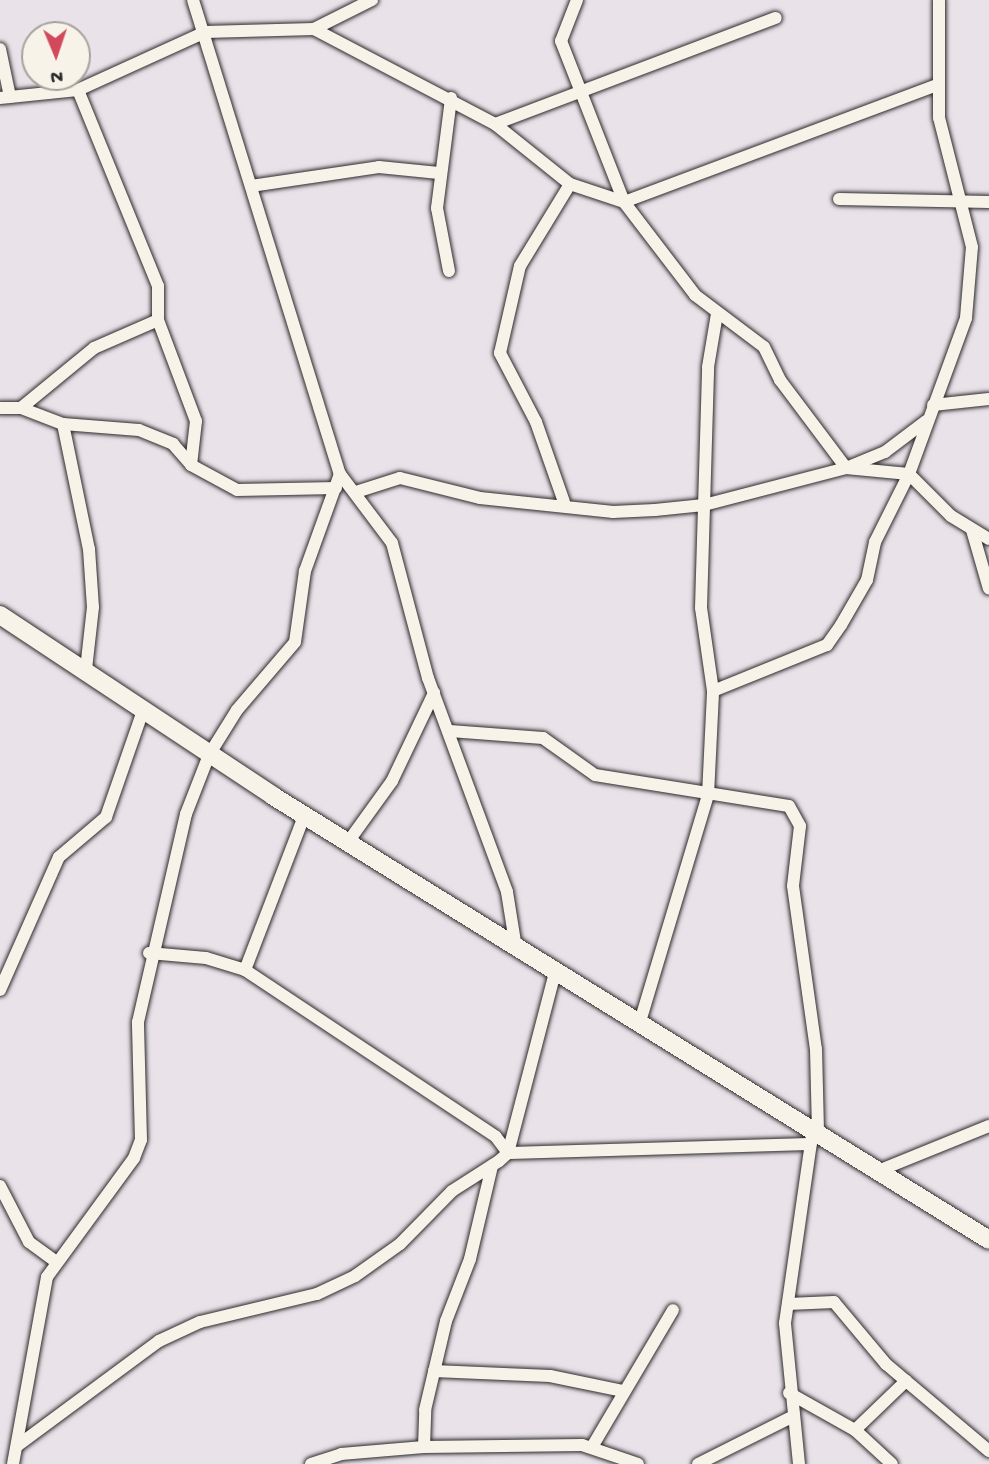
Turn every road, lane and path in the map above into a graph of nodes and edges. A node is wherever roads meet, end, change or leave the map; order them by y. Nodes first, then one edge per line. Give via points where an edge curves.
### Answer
1 (193, 0) edge
2 (372, 0) edge
3 (577, 0) edge
4 (939, 0) edge
5 (776, 18) dead end
6 (314, 29) junction
7 (205, 32) junction
8 (0, 50) edge
9 (91, 84) edge
10 (939, 84) junction
11 (580, 89) junction
12 (69, 91) edge
13 (78, 91) edge
14 (5, 98) edge
15 (451, 98) junction
16 (495, 124) junction
17 (439, 173) junction
18 (570, 184) junction
19 (251, 186) junction
20 (839, 199) dead end
21 (956, 199) junction
22 (624, 202) junction
23 (989, 202) edge
24 (449, 271) dead end
25 (717, 314) junction
26 (158, 320) junction
27 (989, 399) edge
28 (933, 405) junction
29 (0, 408) edge
30 (21, 408) junction
31 (927, 421) junction
32 (63, 424) junction
33 (191, 465) junction
34 (846, 468) junction
35 (340, 474) junction
36 (909, 474) junction
37 (336, 488) junction
38 (356, 492) junction
39 (564, 502) junction
40 (704, 505) junction
41 (972, 530) junction
42 (989, 540) edge
43 (989, 589) edge
44 (0, 614) edge
45 (86, 669) junction
46 (713, 691) junction
47 (434, 692) junction
48 (143, 711) junction
49 (450, 731) junction
50 (209, 755) junction
51 (708, 795) junction
52 (305, 814) junction
53 (348, 842) junction
54 (516, 948) junction
55 (149, 953) junction
56 (245, 970) junction
57 (555, 973) junction
58 (2, 984) edge
59 (639, 1025) junction
60 (989, 1126) edge
61 (814, 1135) junction
62 (508, 1153) junction
63 (492, 1166) junction
64 (878, 1171) junction
65 (0, 1186) edge
66 (989, 1240) edge
67 (55, 1261) junction
68 (788, 1304) junction
69 (673, 1310) dead end
70 (434, 1371) junction
71 (906, 1381) junction
72 (623, 1391) junction
73 (789, 1393) junction
74 (792, 1417) junction
75 (855, 1430) junction
76 (17, 1446) junction
77 (424, 1447) junction
78 (592, 1447) junction
79 (989, 1451) edge
80 (14, 1463) edge
81 (311, 1464) edge
82 (638, 1464) edge
83 (698, 1464) edge
84 (799, 1464) edge
85 (892, 1464) edge

1 - 7 street
2 - 6 street
3 - 11 street via 561,41
4 - 10 street
5 - 11 street
6 - 7 street
6 - 15 street
7 - 9 street
7 - 19 street
8 - 14 street
10 - 21 street via 939,118
10 - 22 street
11 - 16 street
11 - 22 street
12 - 14 street
13 - 26 street via 158,286
15 - 16 street
15 - 17 street
16 - 18 street
17 - 19 street via 379,167
17 - 24 street via 437,208
18 - 22 street
18 - 39 street via 520,266 500,353 536,422
19 - 35 street
20 - 21 street
21 - 23 street
21 - 28 street via 969,220 972,290
22 - 25 street
25 - 34 street via 764,347 780,380
25 - 40 street via 708,367
26 - 30 street via 93,348
26 - 33 street via 196,421
27 - 28 street
28 - 31 street
29 - 30 street
30 - 32 street
31 - 34 street via 885,452
31 - 36 street
32 - 33 street via 139,430 173,444
32 - 45 street via 89,550 93,607
33 - 37 street via 237,490
34 - 36 street
34 - 40 street
35 - 37 street
35 - 38 street
36 - 41 street
36 - 46 street via 876,542 867,580 827,645
37 - 50 street via 305,571 289,655 237,710
38 - 39 street via 400,478 480,498
38 - 47 street via 393,543
39 - 40 street via 613,512
40 - 46 street via 701,608
41 - 42 street
41 - 43 street
44 - 45 street
45 - 48 street
46 - 51 street
47 - 49 street
47 - 53 street via 392,781
48 - 50 street
48 - 58 street via 106,817 59,857 47,876
49 - 51 street via 543,738 595,775
49 - 54 street via 507,892
50 - 52 street
50 - 55 street
51 - 59 street
51 - 61 street via 789,806 800,826 793,886 816,1049
52 - 53 street
52 - 56 street
53 - 54 street
54 - 57 street
55 - 56 street via 206,958
55 - 67 street via 135,1065 141,1140 134,1158
56 - 62 street via 496,1137
57 - 59 street
57 - 62 street
59 - 61 street
60 - 64 street
61 - 62 street
61 - 64 street
61 - 68 street
62 - 63 street
63 - 70 street
63 - 76 street via 452,1191 400,1244 355,1276 317,1294 200,1322 159,1341
64 - 66 street
65 - 67 street via 29,1242
67 - 76 street via 40,1298
68 - 71 street via 834,1302
68 - 73 street
69 - 72 street
70 - 72 street via 550,1376
70 - 77 street
71 - 75 street
71 - 79 street
72 - 78 street
73 - 74 street
73 - 75 street
74 - 83 street
74 - 84 street
75 - 85 street
76 - 80 street
77 - 78 street
77 - 81 street via 341,1454
78 - 82 street

